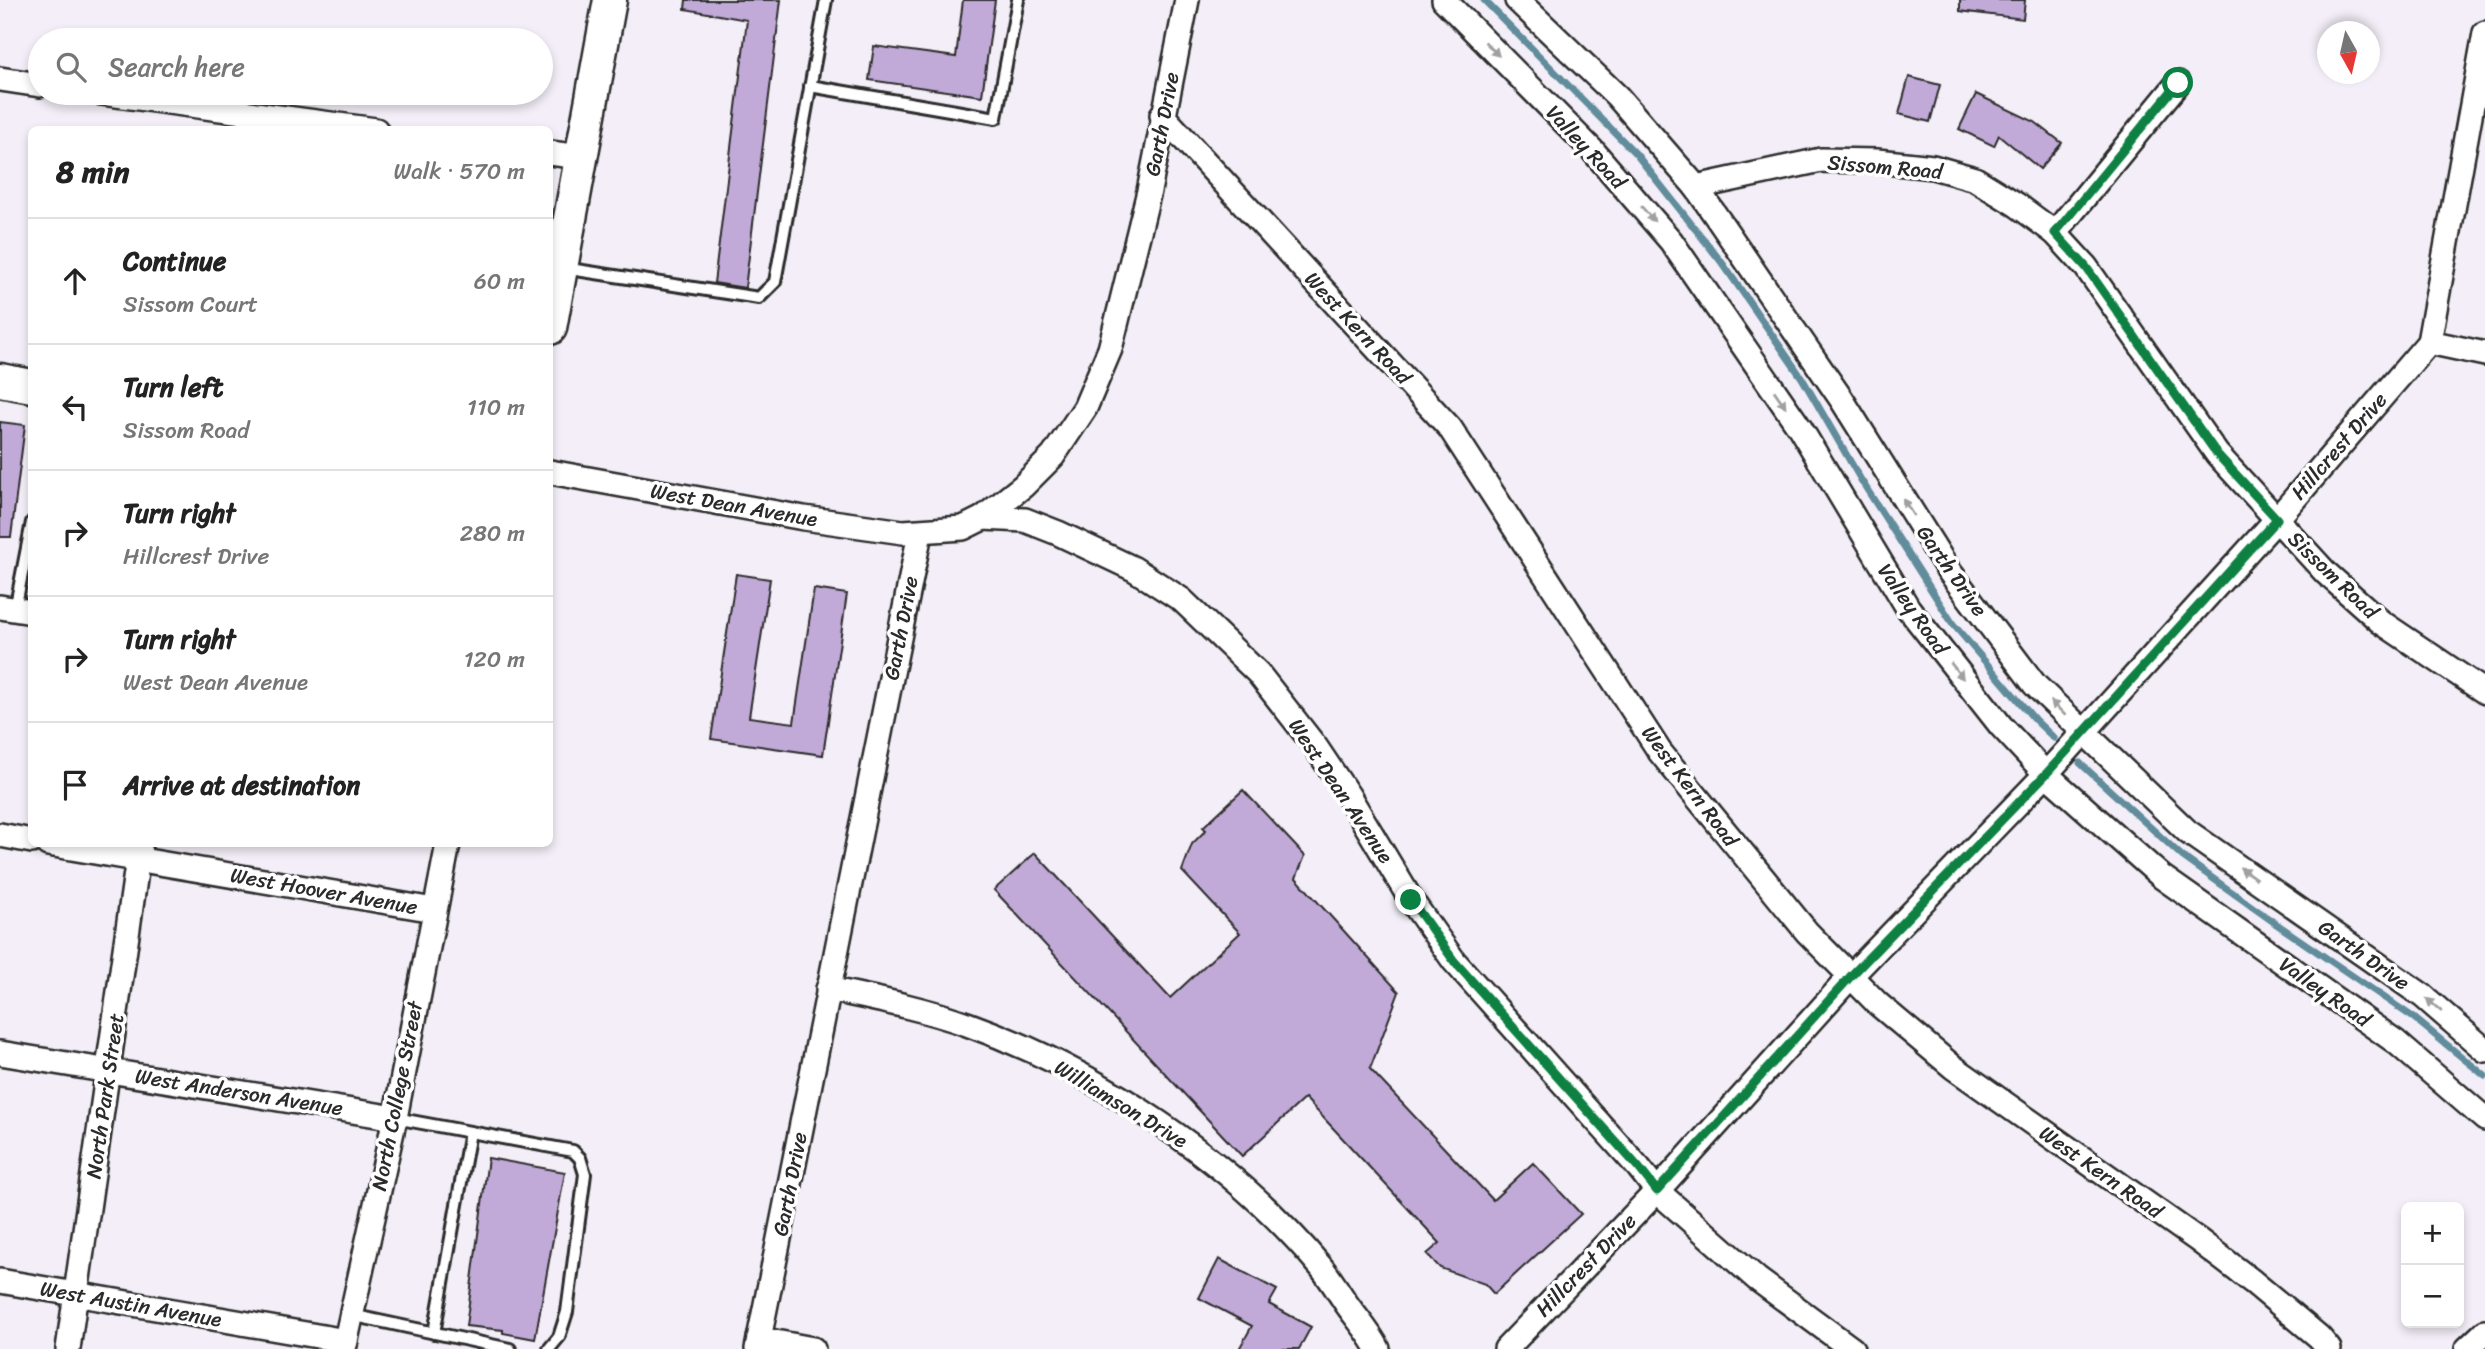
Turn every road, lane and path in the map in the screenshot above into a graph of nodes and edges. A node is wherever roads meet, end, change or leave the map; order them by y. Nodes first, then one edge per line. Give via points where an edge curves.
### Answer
1 (610, 0) edge
2 (826, 0) edge
3 (1018, 0) edge
4 (1187, 0) edge
5 (1444, 0) edge
6 (1517, 0) edge
7 (2485, 33) edge
8 (0, 79) edge
9 (28, 83) edge
10 (2178, 83) dead end
11 (810, 86) junction
12 (190, 105) edge
13 (1163, 115) junction
14 (346, 126) edge
15 (553, 153) edge
16 (580, 157) junction
17 (1696, 187) junction
18 (2055, 233) junction
19 (561, 267) junction
20 (553, 311) edge
21 (2429, 342) junction
22 (2485, 354) edge
23 (0, 380) edge
24 (28, 385) edge
25 (553, 473) edge
26 (984, 518) junction
27 (2277, 519) junction
28 (920, 533) junction
29 (28, 544) edge
30 (16, 610) edge
31 (2485, 692) edge
32 (2083, 733) junction
33 (2046, 774) junction
34 (0, 835) edge
35 (28, 840) edge
36 (87, 847) edge
37 (447, 847) edge
38 (139, 851) edge
39 (433, 910) junction
40 (1850, 977) junction
41 (828, 989) junction
42 (2485, 1050) edge
43 (0, 1053) edge
44 (108, 1071) junction
45 (395, 1118) junction
46 (2485, 1119) edge
47 (470, 1132) junction
48 (1657, 1191) junction
49 (0, 1281) edge
50 (77, 1294) junction
51 (351, 1315) junction
52 (2485, 1332) edge
53 (434, 1333) junction
54 (758, 1344) edge
55 (345, 1345) edge
56 (68, 1349) edge
57 (510, 1349) edge
58 (548, 1349) edge
59 (813, 1349) edge
60 (1378, 1349) edge
61 (1506, 1349) edge
62 (1852, 1349) edge
63 (2329, 1349) edge
64 (2467, 1349) edge

1 - 16 street
2 - 11 lane
3 - 11 lane via 996,118
4 - 13 street, Garth Drive
5 -> 33 street, Valley Road via 1594,152 1671,241 1800,428 1908,608 2001,726
6 - 17 street, Garth Drive via 1617,96
7 - 21 street
8 - 9 street
10 - 18 street
11 - 19 lane via 775,282 760,298
12 - 14 street
13 - 26 street, Garth Drive via 1114,337 1085,408 1053,456
13 - 40 street, West Kern Road via 1450,428 1660,752 1791,913
15 - 16 street
16 - 19 street
17 - 18 street, Sissom Road via 1821,160 1933,167 1975,179
32 -> 17 street, Garth Drive via 2035,685 1949,571 1842,400
18 - 27 street, Sissom Road via 2086,267 2217,454
19 - 20 street
21 - 22 street
21 - 27 street, Hillcrest Drive
23 - 24 street
25 - 28 street, West Dean Avenue via 804,518
26 - 28 street, Garth Drive via 963,528
26 - 48 street, West Dean Avenue via 1025,520 1134,569 1182,600 1258,673 1315,746 1454,961
27 - 31 street, Sissom Road via 2326,573 2381,622
27 - 32 street, Hillcrest Drive
28 - 41 street, Garth Drive
29 - 30 lane
32 - 33 street, Hillcrest Drive
42 -> 32 street, Garth Drive via 2423,996 2188,832
33 - 40 street, Hillcrest Drive
33 - 46 street, Valley Road via 2162,877 2396,1042
34 - 35 street
36 - 38 street, West Hoover Avenue
37 - 39 street, North College Street
38 - 39 street, West Hoover Avenue
38 - 44 street, North Park Street
39 - 45 street, North College Street
40 - 48 street, Hillcrest Drive
40 - 63 street, West Kern Road via 1953,1067 2198,1240
41 - 54 street, Garth Drive
41 - 60 street, Williamson Drive via 916,1007 967,1024 1029,1049 1139,1110 1210,1160 1291,1233
43 - 44 street, West Anderson Avenue
44 - 45 street, West Anderson Avenue
44 - 50 street, North Park Street
45 - 47 lane
45 - 51 street, North College Street
47 - 53 lane
47 - 58 lane via 573,1151 580,1158 585,1174 567,1312 559,1337
48 - 61 street, Hillcrest Drive
48 - 62 street, West Dean Avenue via 1758,1279
49 - 50 street, West Austin Avenue
50 - 55 street, West Austin Avenue
50 - 56 street, North Park Street
51 - 53 lane
51 - 55 street, North College Street
52 - 64 street
53 - 57 lane
54 - 59 street

